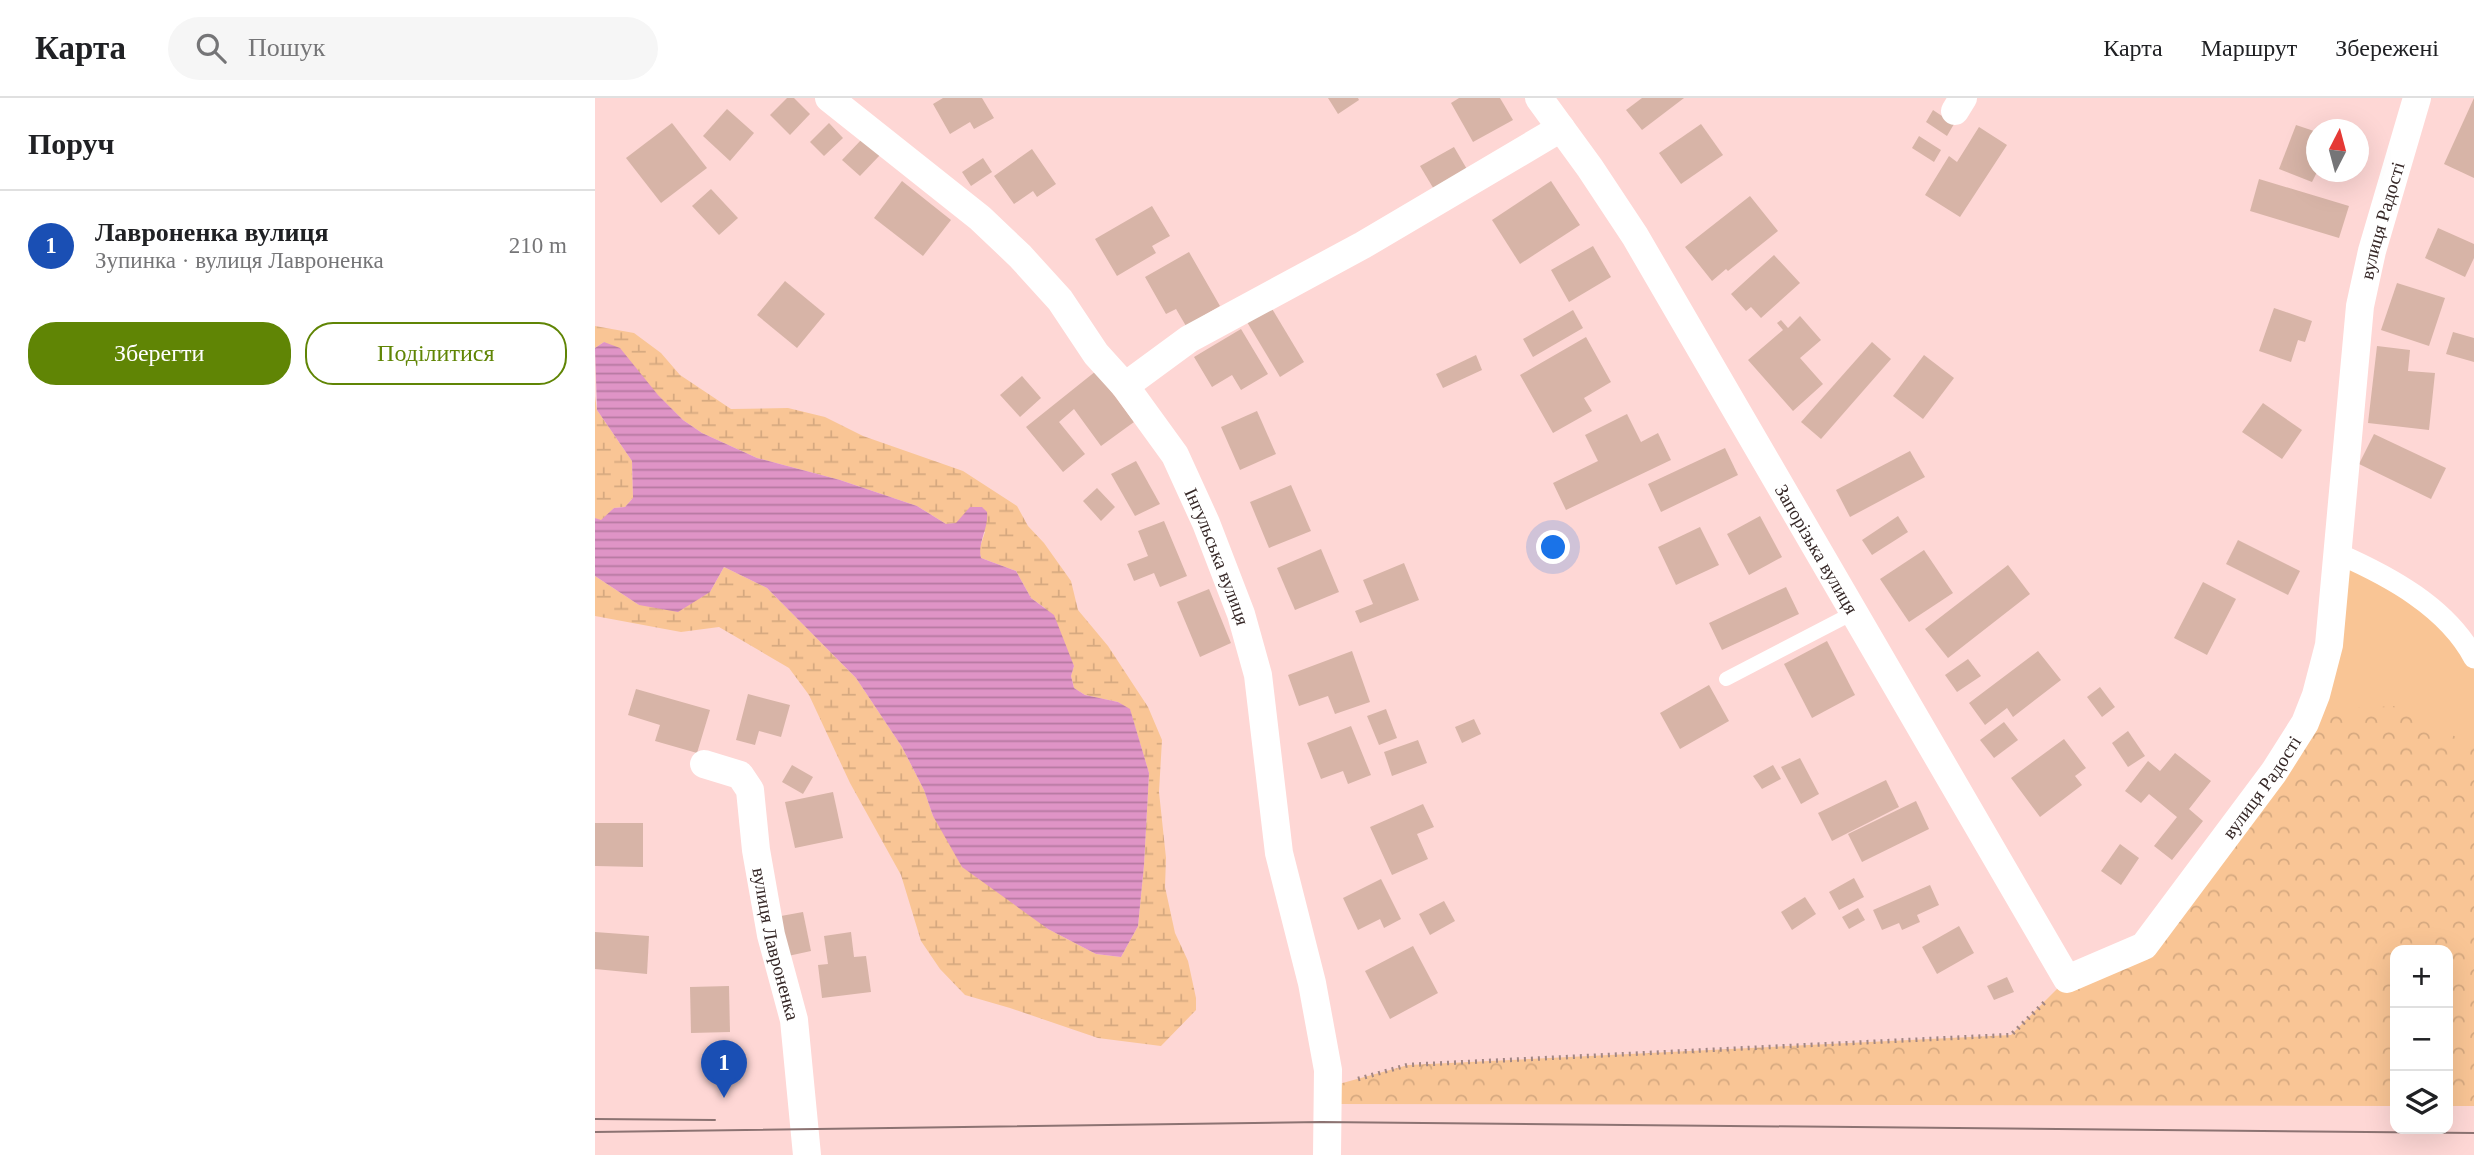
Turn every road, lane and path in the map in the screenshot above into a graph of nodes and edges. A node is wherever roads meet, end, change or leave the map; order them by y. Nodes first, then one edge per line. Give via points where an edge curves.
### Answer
1 (829, 98) edge
2 (1539, 98) edge
3 (2417, 98) edge
4 (1561, 128) junction
5 (1125, 386) junction
6 (2339, 554) junction
7 (1853, 613) junction
8 (2474, 658) edge
9 (1726, 679) dead end
10 (704, 764) dead end
11 (2067, 979) junction
12 (1328, 1087) junction
13 (807, 1155) edge
14 (1327, 1155) edge

1 - 5 street, Інгульська вулиця via 980,218 1020,256
2 - 4 street, Запорізька вулиця
3 - 6 street, вулиця Радості via 2360,306
4 - 5 street via 1363,245 1189,340
4 - 7 street, Запорізька вулиця via 1635,236
5 - 12 street, Інгульська вулиця via 1175,454 1241,614 1258,675 1279,853 1312,983
6 - 8 street via 2375,570 2437,613
6 - 11 street, вулиця Радості via 2329,645 2316,695 2305,723 2274,772 2144,946
7 - 9 lane
7 - 11 street, Запорізька вулиця
10 - 13 street, вулиця Лавроненка via 740,775 750,790 771,935 794,1020
11 - 12 path via 2011,1035 1408,1065
12 - 14 street, Інгульська вулиця

